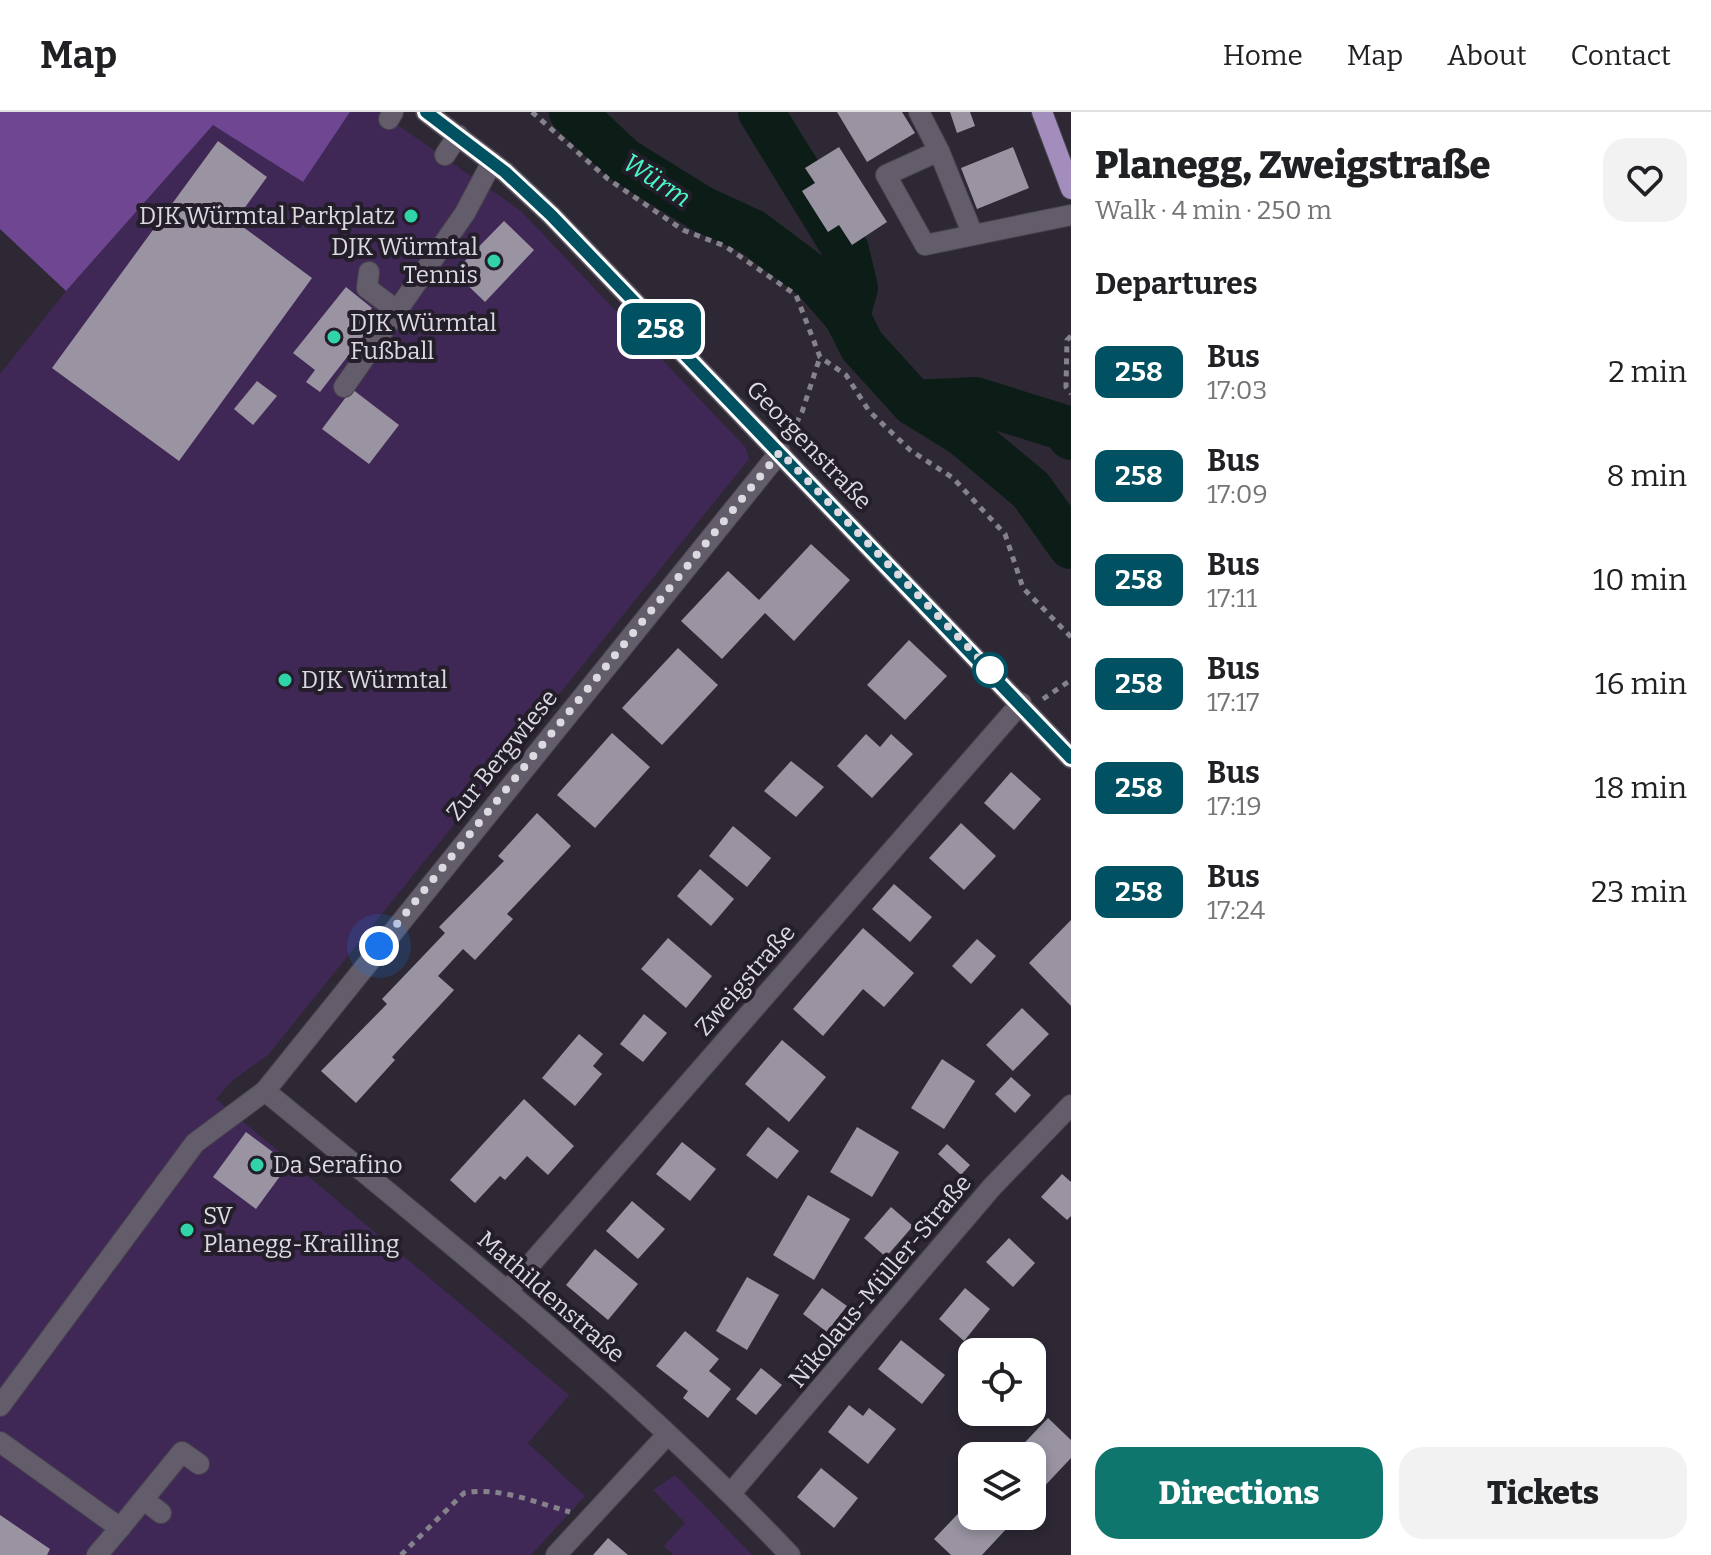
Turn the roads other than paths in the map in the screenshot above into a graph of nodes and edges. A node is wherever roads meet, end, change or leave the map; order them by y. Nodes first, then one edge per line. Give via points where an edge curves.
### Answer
1 (426, 112) edge
2 (919, 112) edge
3 (1042, 112) edge
4 (458, 135) junction
5 (939, 151) junction
6 (445, 155) dead end
7 (499, 167) junction
8 (1071, 189) edge
9 (1071, 215) edge
10 (973, 235) junction
11 (369, 272) dead end
12 (399, 312) junction
13 (344, 387) dead end
14 (780, 452) junction
15 (1021, 703) junction
16 (1071, 758) edge
17 (265, 1091) junction
18 (1071, 1105) edge
19 (508, 1290) junction
20 (0, 1406) edge
21 (667, 1435) junction
22 (0, 1442) edge
23 (199, 1464) dead end
24 (731, 1493) junction
25 (144, 1500) junction
26 (161, 1513) dead end
27 (120, 1528) junction
28 (103, 1553) edge
29 (556, 1555) edge
30 (790, 1555) edge

1 - 4 street, Georgenstraße
2 - 5 street
3 - 8 main road
4 - 6 street
4 - 7 street, Georgenstraße
5 - 10 street
5 - 10 street via 886,175 925,245
7 - 12 street
7 - 14 street, Georgenstraße
9 - 10 street
11 - 12 street via 367,288
12 - 13 street
14 - 15 street, Georgenstraße
14 - 17 street, Zur Bergwiese
15 - 16 street, Georgenstraße
15 - 19 street, Zweigstraße
17 - 19 street, Mathildenstraße
17 - 20 street, Zur Bergwiese via 195,1143
18 - 24 street, Nikolaus-Müller-Straße via 992,1187
19 - 21 street, Mathildenstraße
21 - 24 street, Mathildenstraße
21 - 29 street
22 - 27 street
23 - 25 street via 182,1452
24 - 30 street, Mathildenstraße
25 - 26 street
25 - 27 street
27 - 28 street

